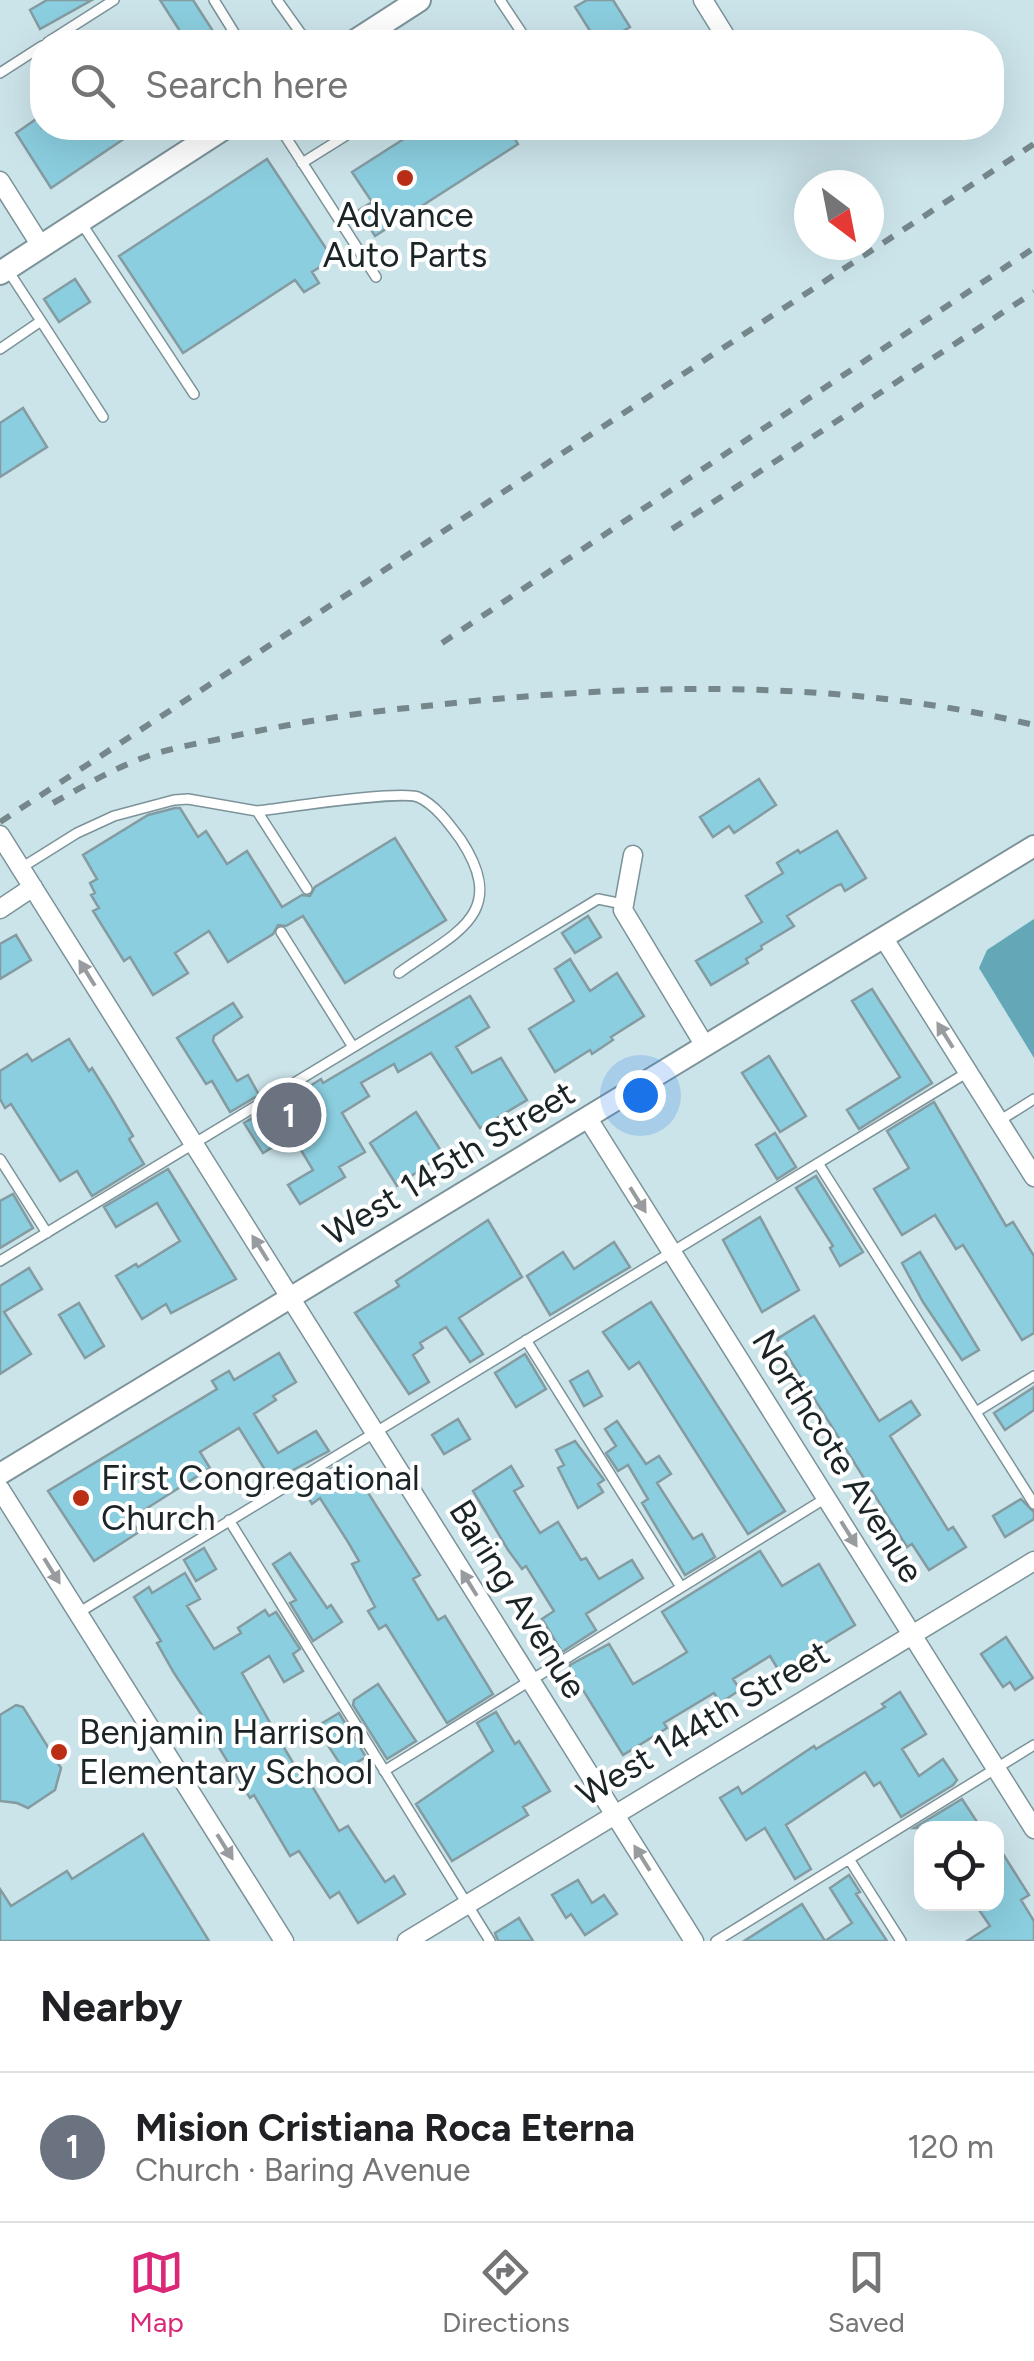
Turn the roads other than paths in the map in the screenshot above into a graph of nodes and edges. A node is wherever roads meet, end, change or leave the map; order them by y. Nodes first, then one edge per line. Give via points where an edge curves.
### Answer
1 (114, 0) edge
2 (214, 0) edge
3 (277, 0) edge
4 (500, 0) edge
5 (703, 0) edge
6 (416, 1) edge
7 (67, 30) edge
8 (233, 30) edge
9 (298, 30) edge
10 (372, 30) edge
11 (520, 30) edge
12 (722, 30) edge
13 (30, 54) edge
14 (0, 73) edge
15 (205, 140) edge
16 (288, 140) edge
17 (339, 140) edge
18 (302, 163) junction
19 (0, 181) edge
20 (80, 221) junction
21 (41, 246) junction
22 (3, 271) edge
23 (376, 278) dead end
24 (41, 321) junction
25 (0, 348) edge
26 (194, 394) dead end
27 (103, 417) dead end
28 (258, 811) junction
29 (0, 835) edge
30 (1034, 846) edge
31 (634, 855) dead end
32 (21, 868) junction
33 (33, 887) junction
34 (307, 889) dead end
35 (623, 904) junction
36 (0, 909) edge
37 (281, 932) dead end
38 (883, 937) junction
39 (398, 973) dead end
40 (705, 1046) junction
41 (353, 1047) junction
42 (968, 1072) junction
43 (1034, 1099) edge
44 (586, 1117) junction
45 (999, 1121) junction
46 (194, 1143) junction
47 (0, 1159) edge
48 (818, 1163) junction
49 (1034, 1177) edge
50 (47, 1233) junction
51 (672, 1252) junction
52 (0, 1261) edge
53 (291, 1297) junction
54 (526, 1340) junction
55 (1034, 1376) edge
56 (976, 1412) junction
57 (375, 1431) junction
58 (0, 1474) edge
59 (0, 1489) edge
60 (826, 1498) junction
61 (1034, 1504) edge
62 (230, 1520) junction
63 (1034, 1560) edge
64 (681, 1587) junction
65 (78, 1613) junction
66 (912, 1634) junction
67 (530, 1681) junction
68 (1034, 1745) edge
69 (996, 1768) junction
70 (384, 1770) junction
71 (614, 1814) junction
72 (1034, 1829) edge
73 (849, 1859) junction
74 (467, 1904) junction
75 (284, 1941) edge
76 (407, 1941) edge
77 (490, 1941) edge
78 (694, 1941) edge
79 (716, 1941) edge
80 (900, 1941) edge

1 - 7 lane
2 - 8 lane
3 - 9 lane
4 - 11 lane
5 - 12 street
6 - 10 main road
13 - 14 lane
15 - 20 main road
16 - 18 lane
17 - 18 lane
18 - 23 lane
19 - 21 street
20 - 21 main road
20 - 26 lane
21 - 22 main road
22 - 24 lane
24 - 25 lane
24 - 27 lane
28 - 32 lane via 174,800 114,816
28 - 34 lane
28 - 39 lane via 417,796 446,819 474,860 483,892 456,932
29 - 32 street, Baring Avenue
30 - 38 street, West 145th Street
31 - 35 street
32 - 33 street, Baring Avenue
33 - 36 street
46 -> 33 street, Baring Avenue
35 - 40 street
35 - 41 lane via 598,899
37 - 41 lane
38 - 40 street, West 145th Street
42 -> 38 street
40 - 44 street, West 145th Street
41 - 46 lane
42 - 45 street
42 - 48 lane
43 - 45 lane
44 -> 51 street, Northcote Avenue
44 - 53 street, West 145th Street
45 - 49 street
46 - 50 lane
53 -> 46 street, Baring Avenue
47 - 50 lane
48 - 51 lane
48 - 56 lane
50 - 52 lane
51 - 54 lane
51 - 60 street, Northcote Avenue
53 - 57 street, Baring Avenue
53 - 58 street, West 145th Street
54 - 57 lane
54 - 64 lane
55 - 56 lane
56 - 61 lane
57 - 62 lane
67 -> 57 street, Baring Avenue
59 -> 65 street
60 - 64 lane
60 -> 66 street, Northcote Avenue
62 - 65 lane
62 - 70 lane
63 - 66 street, West 144th Street
64 - 67 lane
65 -> 75 street
66 - 69 street, Northcote Avenue
66 - 71 street, West 144th Street
67 - 70 lane
67 - 71 street, Baring Avenue
68 - 69 lane
69 - 72 street, Northcote Avenue
69 - 73 lane
70 - 74 lane
71 - 74 street, West 144th Street
78 -> 71 street, Baring Avenue
73 - 79 lane
73 - 80 lane
74 - 76 street, West 144th Street
74 - 77 lane

